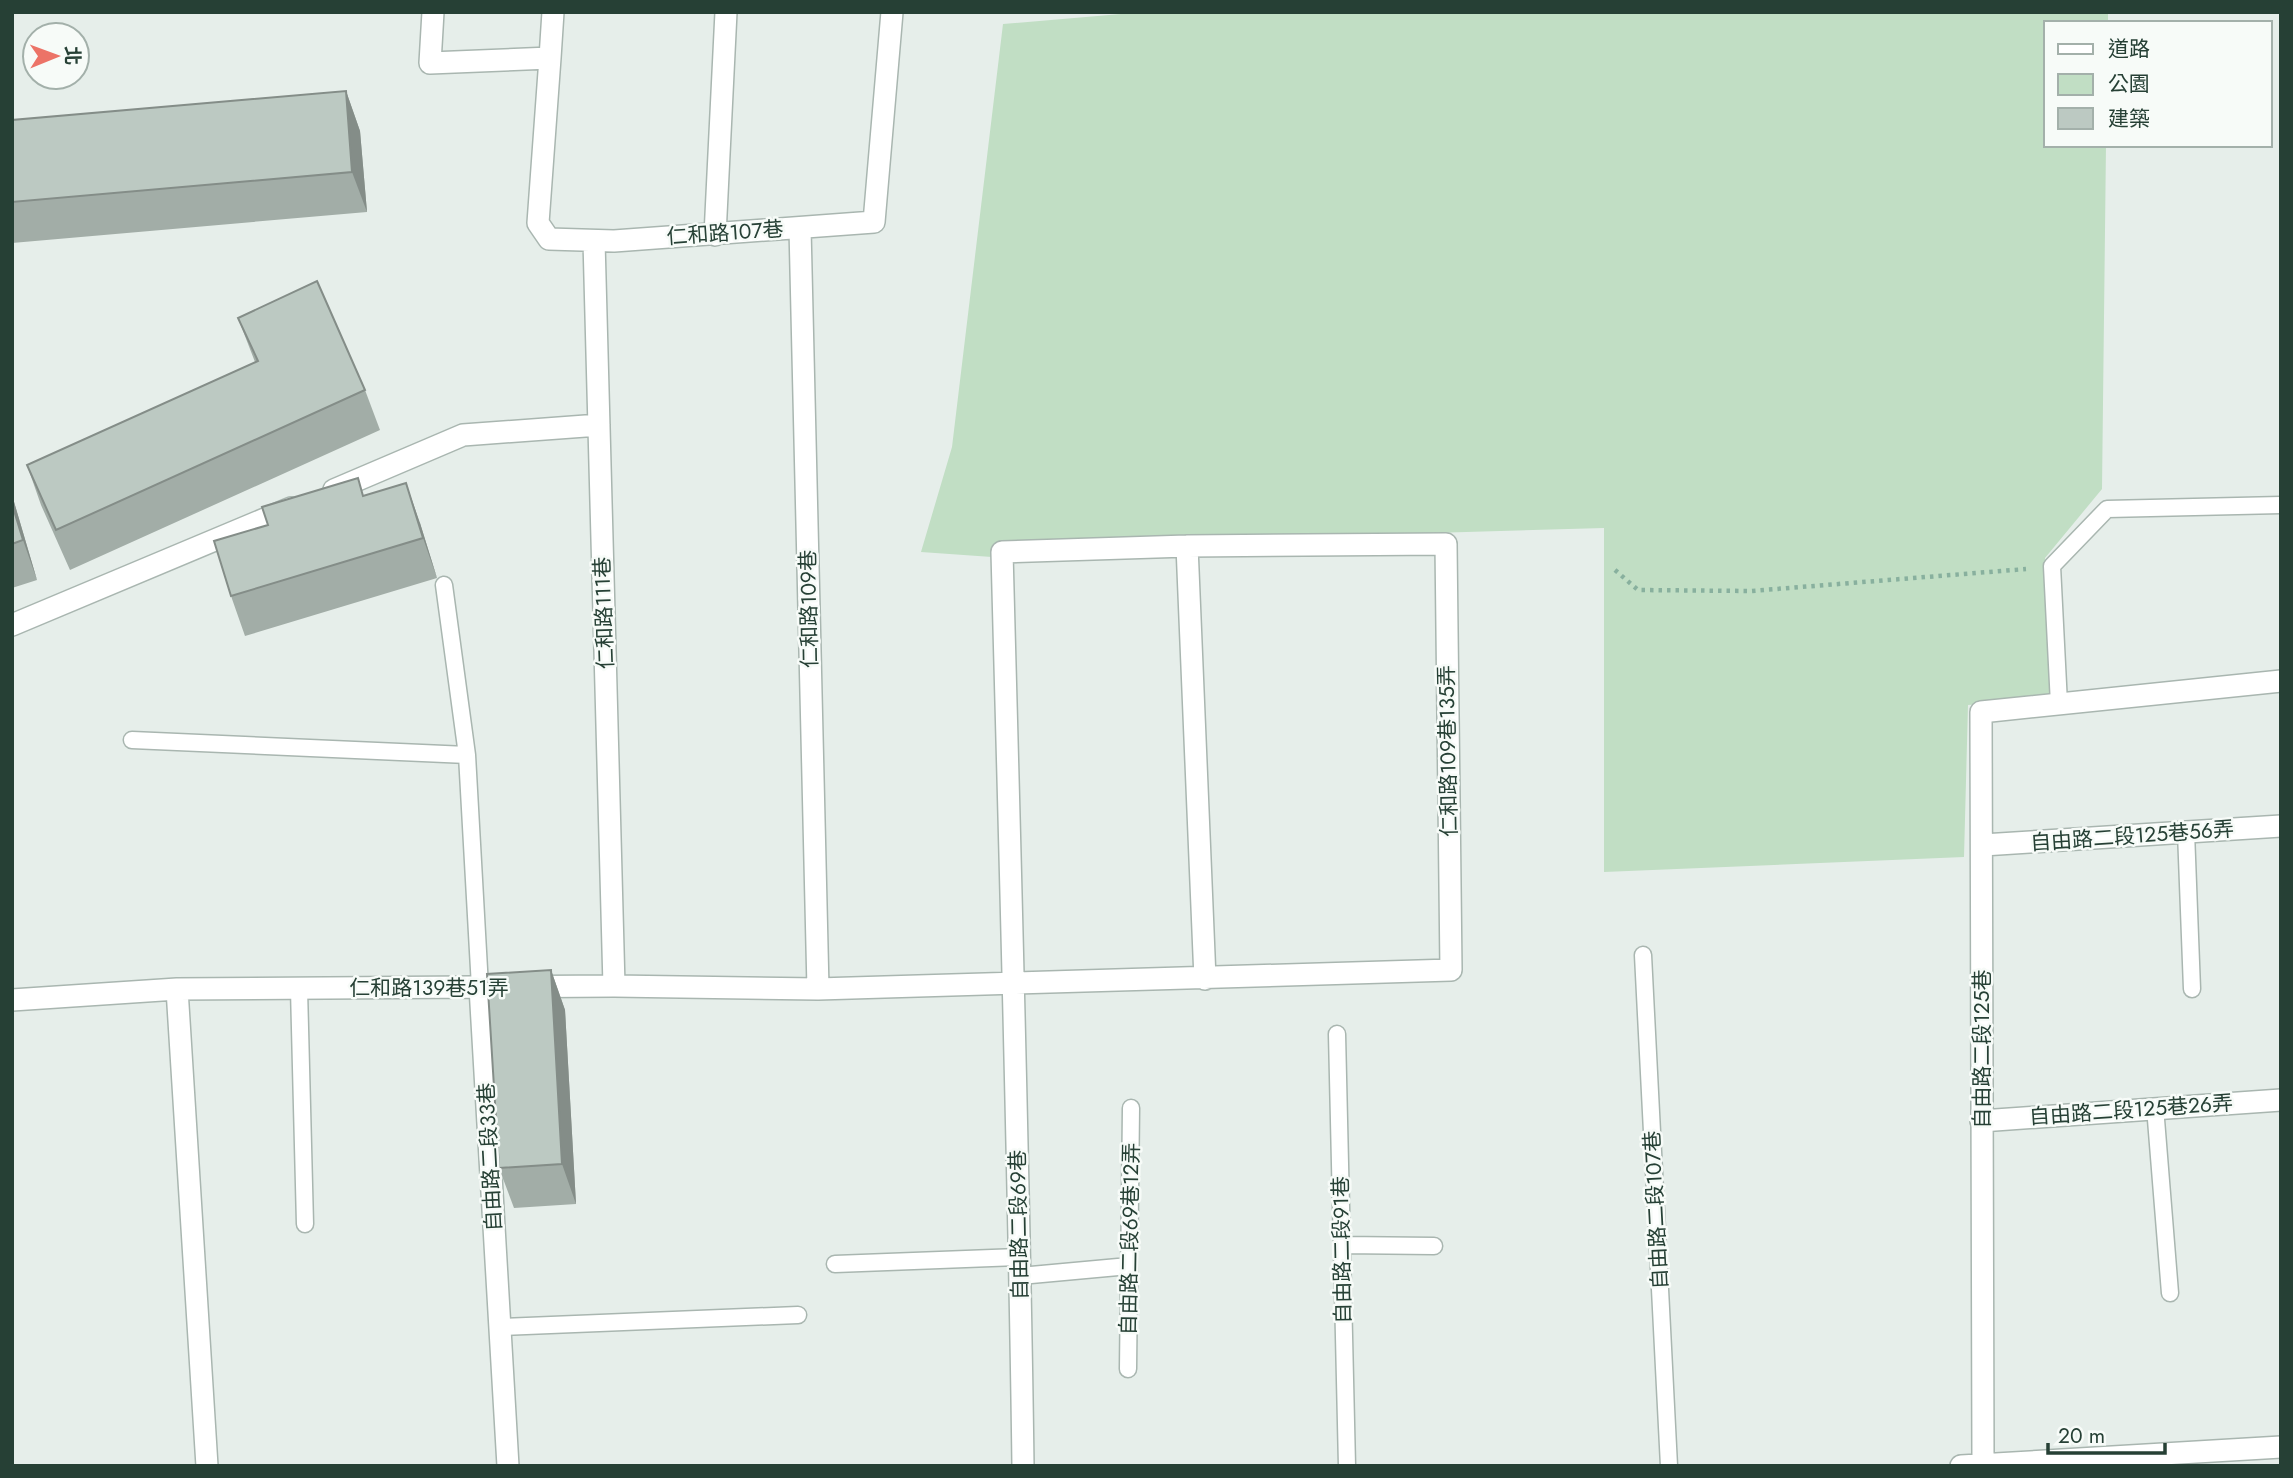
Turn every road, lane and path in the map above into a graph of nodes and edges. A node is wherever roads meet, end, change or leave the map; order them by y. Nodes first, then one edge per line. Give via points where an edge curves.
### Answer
1 (433, 12) edge
2 (553, 12) edge
3 (726, 12) edge
4 (892, 12) edge
5 (550, 58) junction
6 (800, 228) junction
7 (715, 235) junction
8 (594, 241) junction
9 (599, 425) junction
10 (2281, 505) edge
11 (1187, 546) junction
12 (2052, 566) junction
13 (1615, 570) dead end
14 (444, 585) dead end
15 (12, 625) edge
16 (2281, 681) edge
17 (2059, 704) junction
18 (132, 740) dead end
19 (467, 755) junction
20 (2281, 826) edge
21 (2186, 832) junction
22 (1983, 845) junction
23 (1643, 955) dead end
24 (1205, 979) junction
25 (1013, 985) junction
26 (614, 986) junction
27 (480, 987) junction
28 (177, 989) junction
29 (299, 989) junction
30 (818, 989) junction
31 (2192, 989) dead end
32 (12, 1000) edge
33 (1337, 1034) dead end
34 (2281, 1100) edge
35 (2155, 1107) junction
36 (1131, 1108) dead end
37 (1982, 1121) junction
38 (305, 1224) dead end
39 (1342, 1245) junction
40 (1434, 1246) dead end
41 (835, 1264) dead end
42 (1020, 1266) junction
43 (1129, 1266) junction
44 (2170, 1293) dead end
45 (798, 1315) dead end
46 (499, 1327) junction
47 (1128, 1369) dead end
48 (2281, 1447) edge
49 (1983, 1464) junction
50 (207, 1466) edge
51 (508, 1466) edge
52 (1023, 1466) edge
53 (1347, 1466) edge
54 (1669, 1466) edge
55 (1961, 1466) edge

1 - 5 street via 430,63
2 - 5 street
3 - 7 street
4 - 6 street, 仁和路107巷 via 874,222
5 - 8 street, 仁和路107巷 via 538,223 549,239
6 - 7 street, 仁和路107巷
6 - 30 street, 仁和路109巷
7 - 8 street, 仁和路107巷
8 - 9 street, 仁和路111巷
9 - 15 street via 463,435
9 - 26 street, 仁和路111巷
10 - 12 lane via 2106,509
11 - 24 street
11 - 24 street, 仁和路109巷135弄 via 1446,544 1451,970
11 - 25 street, 仁和路109巷135弄 via 1002,552
12 - 13 path via 1751,591 1638,590
12 - 17 lane
14 - 19 lane
16 - 17 street
17 - 22 street, 自由路二段125巷 via 1982,712
18 - 19 lane
19 - 27 lane
20 - 21 street, 自由路二段125巷56弄
21 - 22 street, 自由路二段125巷56弄
21 - 31 lane
22 - 37 street, 自由路二段125巷
23 - 54 lane, 自由路二段107巷
24 - 25 street, 仁和路109巷135弄
25 - 30 street, 仁和路139巷51弄
25 - 42 street, 自由路二段69巷
26 - 27 street, 仁和路139巷51弄
26 - 30 street, 仁和路139巷51弄
27 - 29 street, 仁和路139巷51弄
27 - 46 street, 自由路二段33巷
28 - 29 street, 仁和路139巷51弄
28 - 32 street, 仁和路139巷51弄
28 - 50 street
29 - 38 lane
33 - 39 lane, 自由路二段91巷
34 - 35 street, 自由路二段125巷26弄
35 - 37 street, 自由路二段125巷26弄
35 - 44 lane
36 - 43 lane, 自由路二段69巷12弄
37 - 49 street, 自由路二段125巷
39 - 40 lane
39 - 53 lane, 自由路二段91巷
41 - 42 lane
42 - 43 lane
42 - 52 street, 自由路二段69巷
43 - 47 lane, 自由路二段69巷12弄
45 - 46 lane
46 - 51 street, 自由路二段33巷
48 - 49 street
49 - 55 street

